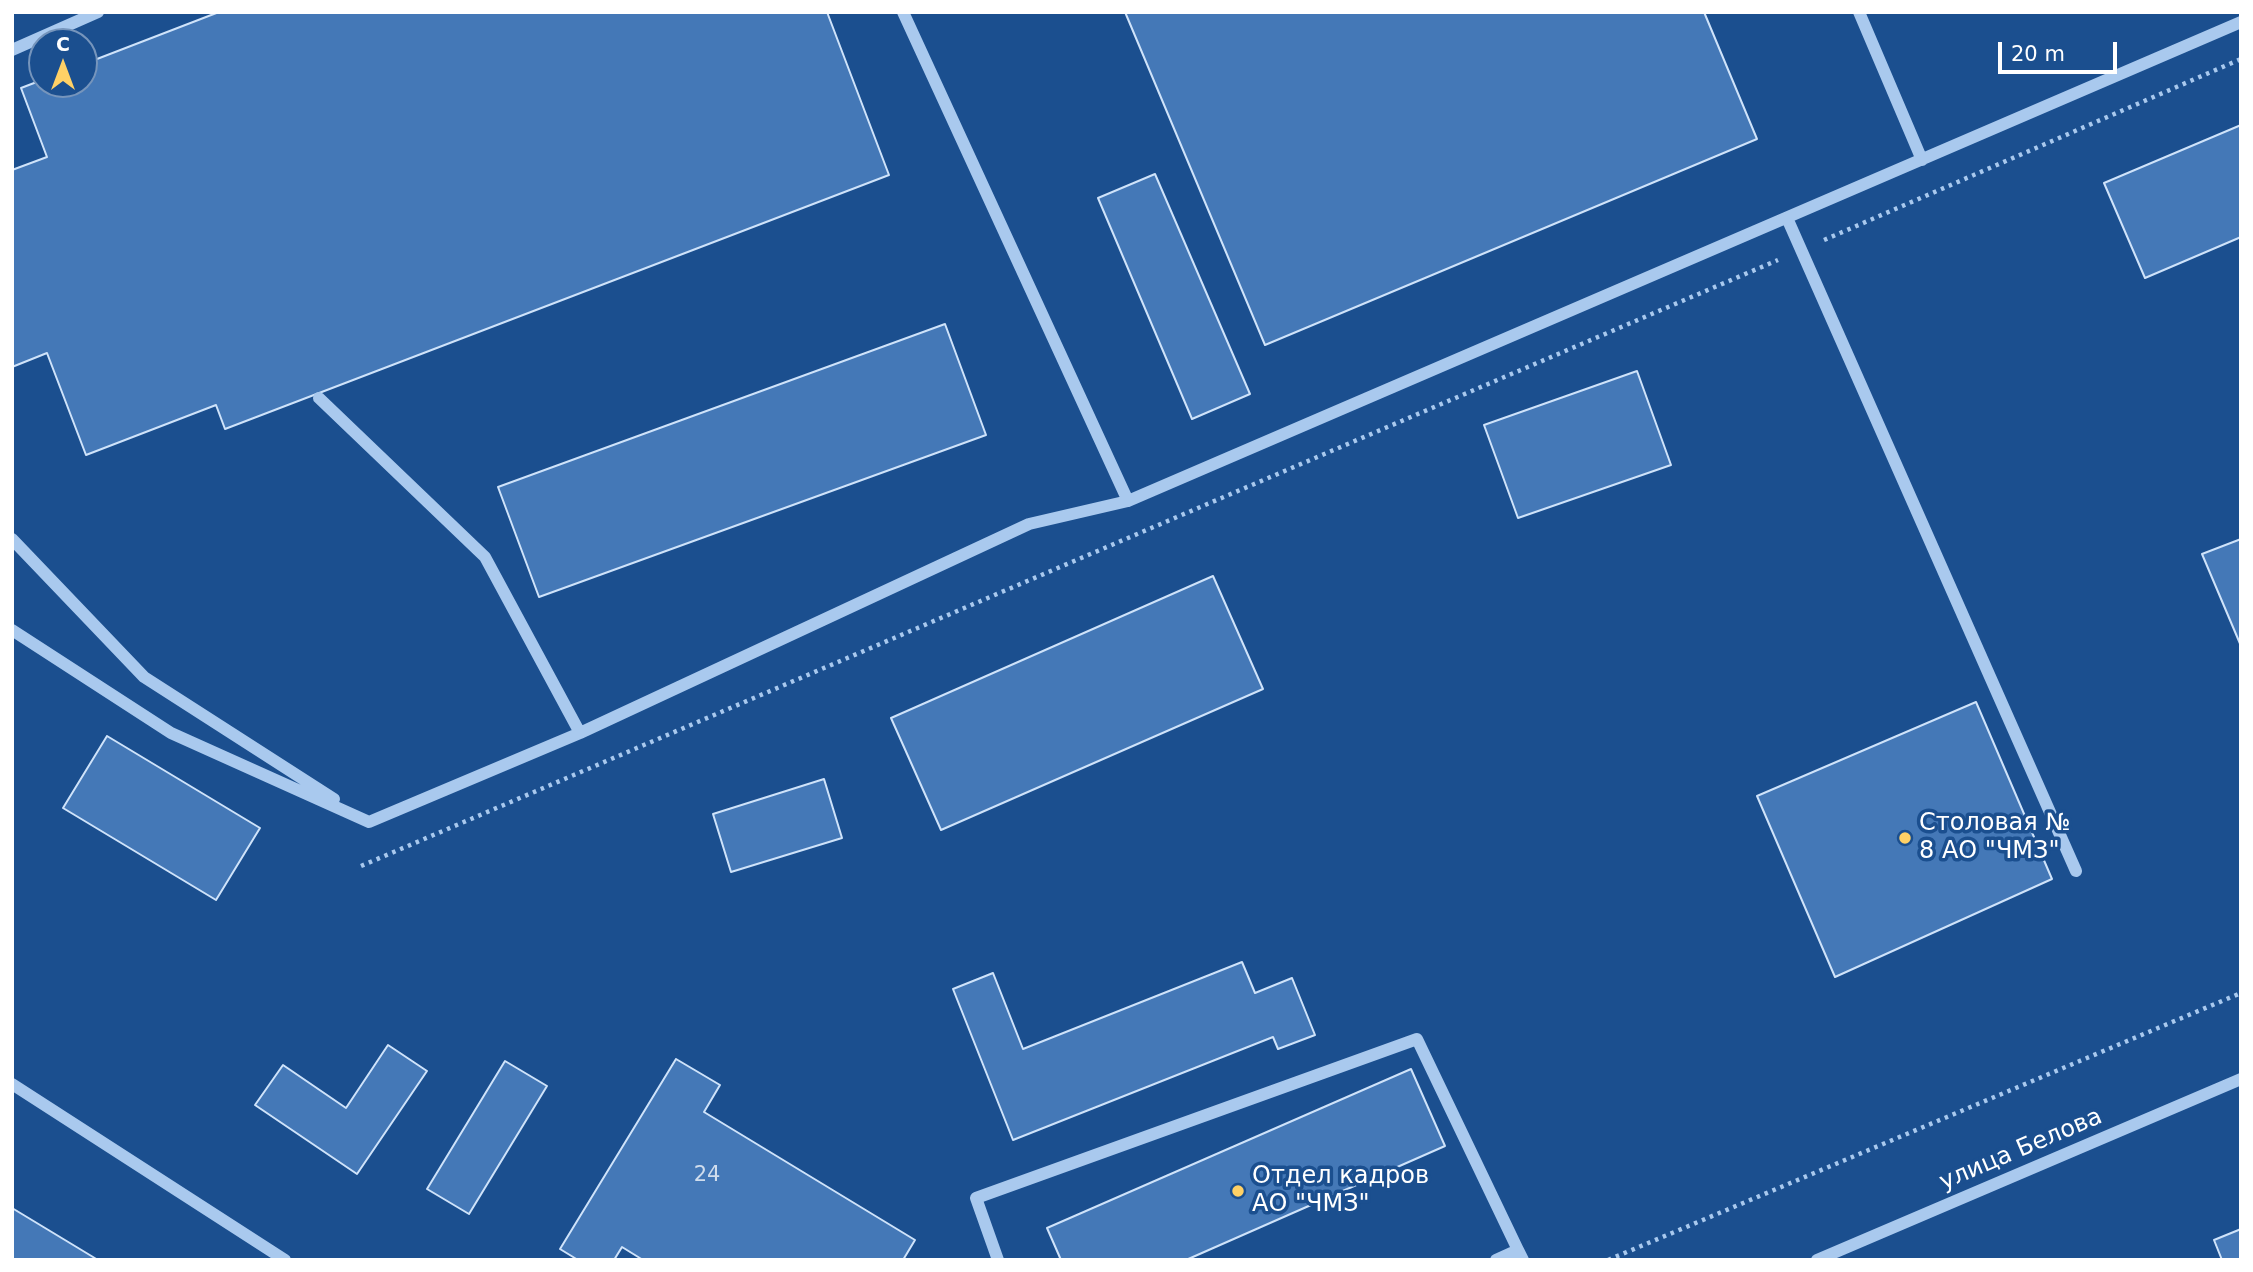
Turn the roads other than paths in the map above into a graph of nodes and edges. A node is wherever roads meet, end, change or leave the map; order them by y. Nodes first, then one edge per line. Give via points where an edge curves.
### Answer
1 (98, 12) edge
2 (903, 12) edge
3 (1859, 12) edge
4 (2241, 22) edge
5 (12, 50) edge
6 (1922, 160) junction
7 (1787, 218) junction
8 (319, 398) dead end
9 (1128, 501) junction
10 (12, 539) edge
11 (12, 630) edge
12 (580, 733) junction
13 (369, 822) junction
14 (2076, 871) dead end
15 (2241, 1079) edge
16 (12, 1084) edge
17 (265, 1247) junction
18 (1521, 1255) edge
19 (258, 1260) edge
20 (285, 1260) edge
21 (998, 1260) edge
22 (1496, 1260) edge
23 (1817, 1260) edge

1 - 5 street
2 - 9 street
3 - 6 street
4 - 6 street
6 - 7 street
7 - 9 street
7 - 14 street
8 - 12 street via 485,557
9 - 12 street via 1029,524
10 - 13 street via 144,677
11 - 13 street via 171,733
12 - 13 street
15 - 23 street, улица Белова
16 - 17 street
17 - 19 street
17 - 20 street
18 - 21 street via 1417,1039 976,1198
18 - 22 street

